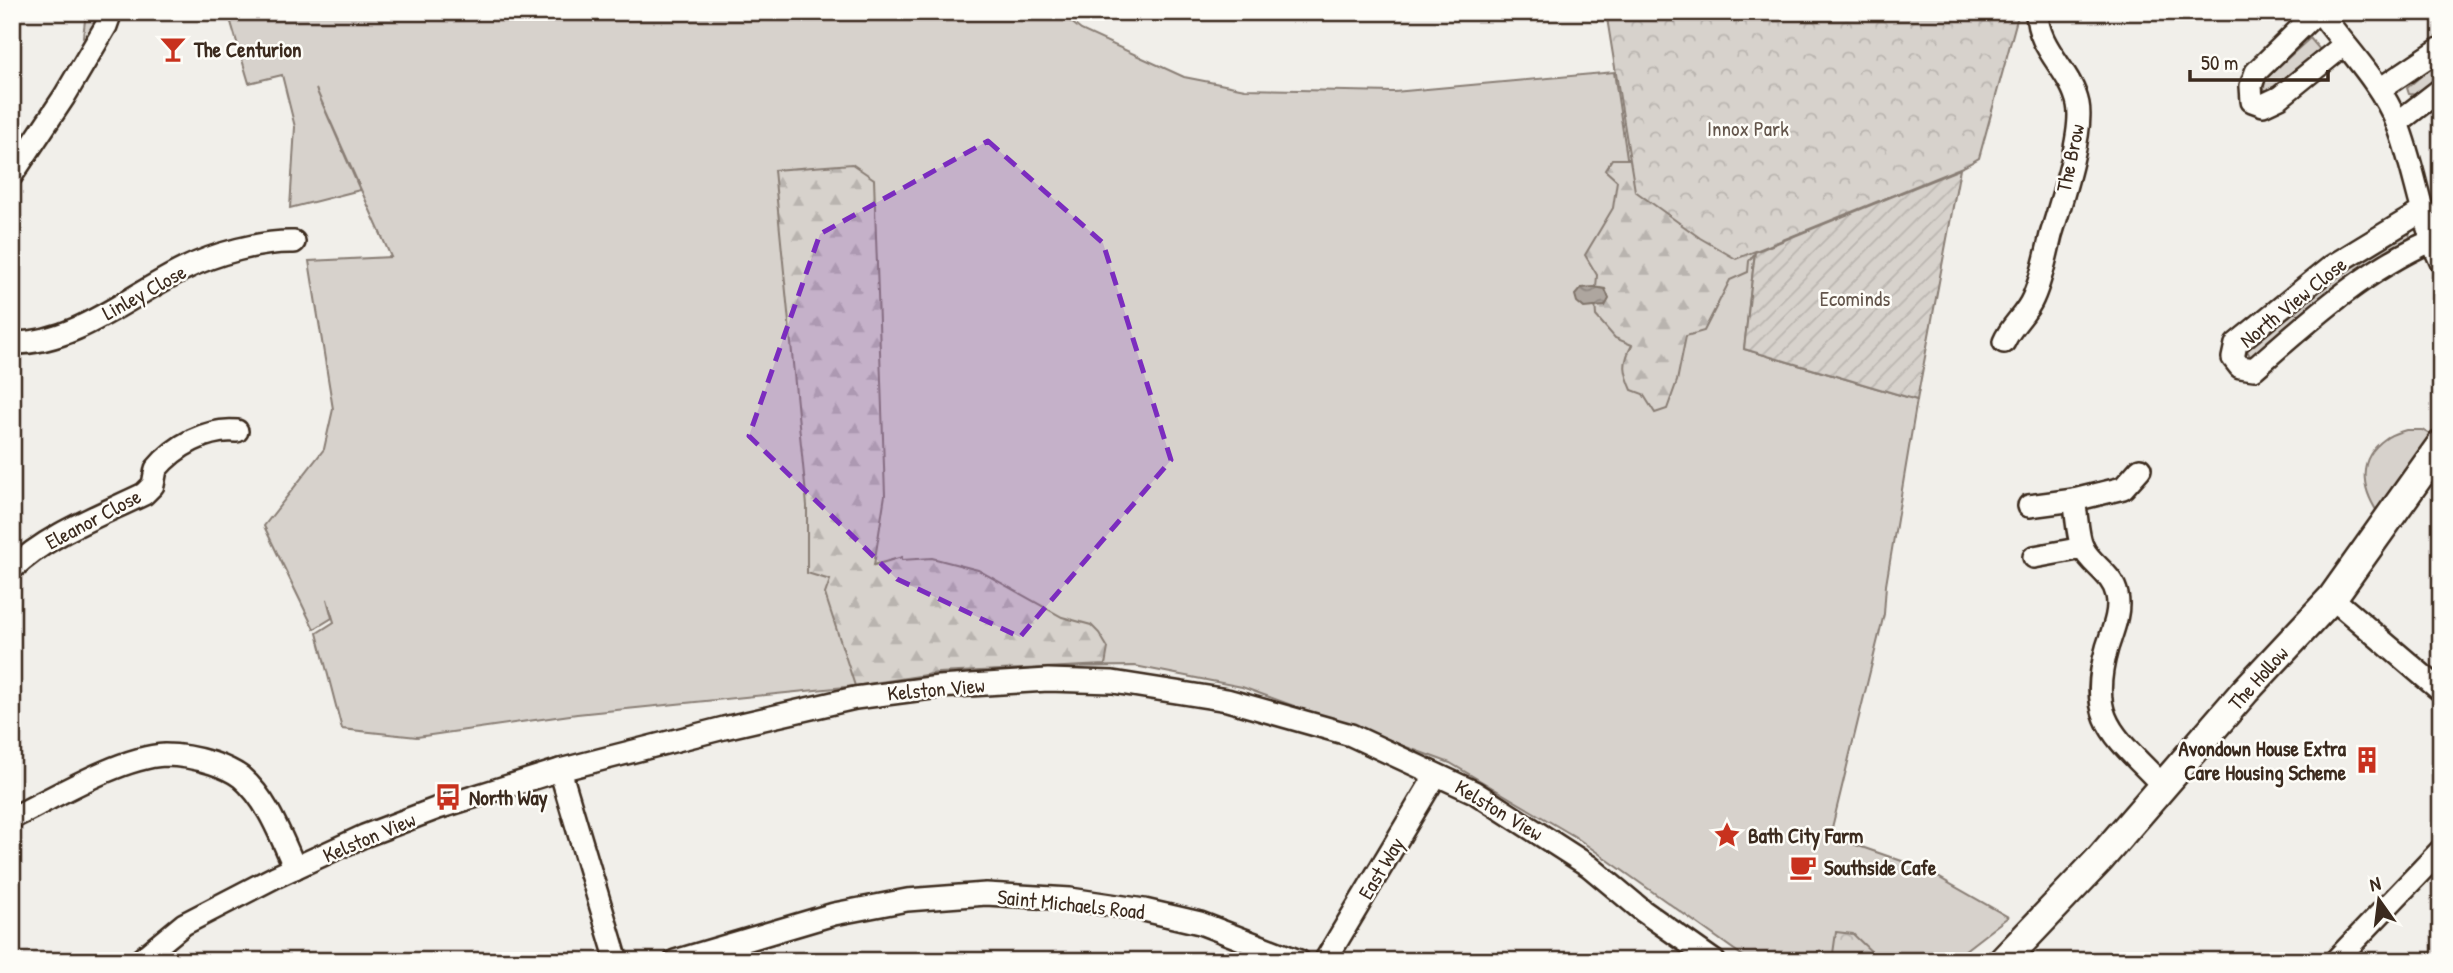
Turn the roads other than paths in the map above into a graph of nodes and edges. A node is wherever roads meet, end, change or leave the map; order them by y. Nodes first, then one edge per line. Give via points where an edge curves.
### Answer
1 (111, 12) edge
2 (2037, 12) edge
3 (2318, 12) edge
4 (2344, 45) junction
5 (2441, 48) edge
6 (2380, 89) junction
7 (2441, 89) edge
8 (2397, 123) junction
9 (12, 175) edge
10 (2424, 209) junction
11 (282, 235) dead end
12 (2431, 241) junction
13 (2441, 262) edge
14 (2004, 342) dead end
15 (12, 343) edge
16 (237, 431) dead end
17 (2441, 445) edge
18 (2140, 469) dead end
19 (2074, 500) junction
20 (2029, 506) dead end
21 (2083, 548) junction
22 (2034, 557) dead end
23 (12, 569) edge
24 (2332, 598) junction
25 (2441, 691) edge
26 (560, 770) junction
27 (1436, 775) junction
28 (2163, 786) junction
29 (12, 818) edge
30 (2441, 850) edge
31 (295, 869) junction
32 (139, 961) edge
33 (617, 961) edge
34 (675, 961) edge
35 (1300, 961) edge
36 (1325, 961) edge
37 (1714, 961) edge
38 (2003, 961) edge
39 (2335, 961) edge

1 - 9 street via 64,97
2 - 14 street, The Brow via 2040,34 2076,94 2079,122 2037,287 2035,315 2011,327
3 - 4 street
3 - 4 street via 2256,72 2250,86 2252,101 2263,105 2280,97
4 - 6 street
5 - 6 street
6 - 8 street
7 - 8 street
8 - 10 street
10 - 12 street
10 - 12 street, North View Close via 2332,267 2236,344 2233,358 2240,367 2254,369 2339,296 2401,254
11 - 15 street, Linley Close via 185,269 77,329
12 - 13 street
16 - 23 street, Eleanor Close via 211,432 178,449 156,469 153,485 144,494 49,541
17 - 24 street, The Hollow
18 - 19 street via 2123,488
19 - 20 street
19 - 21 street
21 - 22 street
21 - 28 street via 2108,575 2117,595 2117,614 2100,674 2104,719
24 - 25 street
24 - 28 street, The Hollow
26 - 27 street, Kelston View via 855,698 1048,680 1113,682 1227,700 1351,735
26 - 31 street, Kelston View via 438,808
26 - 33 street
27 - 36 street, East Way
27 - 37 street, Kelston View via 1474,792 1589,866
28 - 38 street, The Hollow
29 - 31 street via 133,761 163,755 191,757 240,776 255,792 270,813
30 - 39 street
31 - 32 street, Kelston View via 184,924
34 - 35 street, Saint Michaels Road via 834,914 907,900 986,894 1144,910 1200,923

